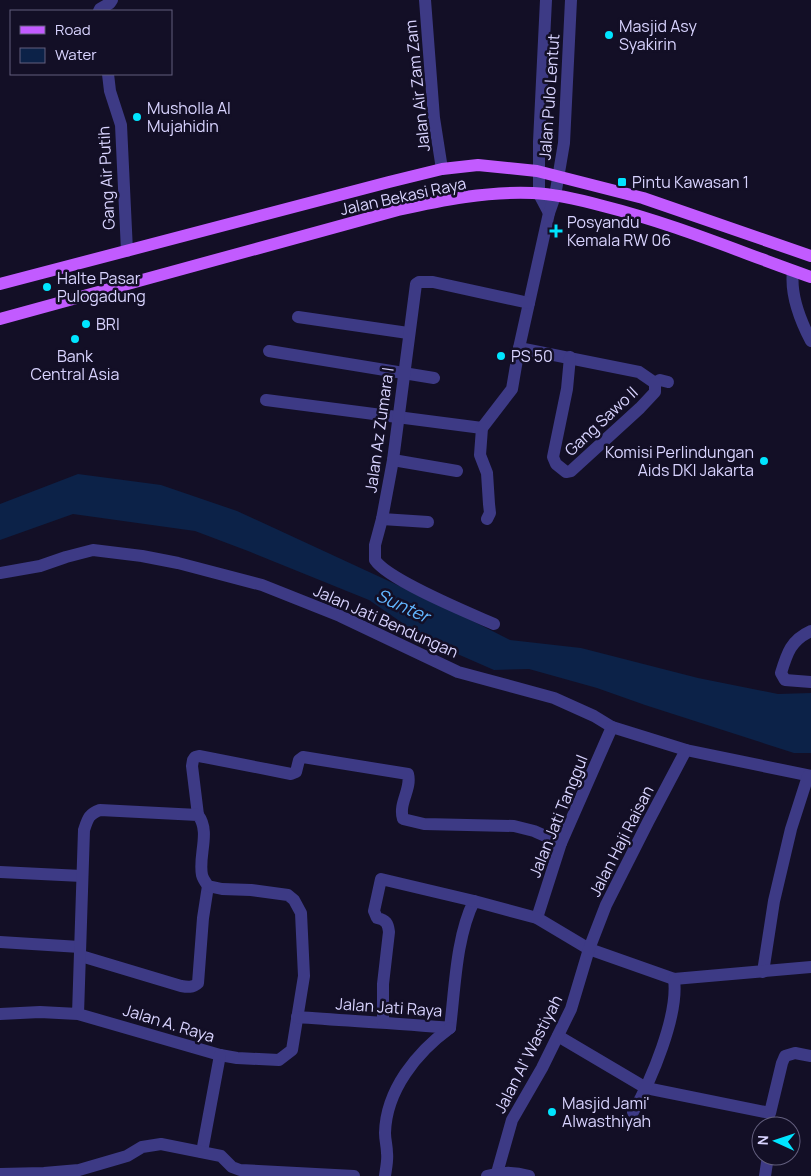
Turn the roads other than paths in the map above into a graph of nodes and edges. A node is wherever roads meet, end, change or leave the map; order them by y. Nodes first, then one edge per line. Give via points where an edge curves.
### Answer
1 (112, 0) edge
2 (425, 0) edge
3 (546, 0) edge
4 (572, 0) edge
5 (100, 10) edge
6 (108, 75) edge
7 (442, 169) junction
8 (539, 172) junction
9 (559, 176) junction
10 (539, 194) junction
11 (556, 196) junction
12 (549, 213) junction
13 (127, 251) junction
14 (806, 254) edge
15 (802, 274) edge
16 (0, 284) edge
17 (529, 303) junction
18 (298, 317) dead end
19 (0, 318) edge
20 (408, 333) junction
21 (811, 341) edge
22 (519, 348) junction
23 (269, 351) dead end
24 (570, 357) junction
25 (404, 373) junction
26 (434, 378) dead end
27 (668, 382) dead end
28 (655, 383) junction
29 (266, 400) dead end
30 (398, 416) junction
31 (482, 428) junction
32 (393, 460) junction
33 (456, 471) dead end
34 (382, 519) junction
35 (487, 519) dead end
36 (428, 522) dead end
37 (0, 573) edge
38 (494, 624) dead end
39 (811, 631) edge
40 (811, 682) edge
41 (612, 727) junction
42 (686, 750) junction
43 (810, 776) edge
44 (198, 815) junction
45 (561, 844) junction
46 (0, 872) edge
47 (82, 876) junction
48 (208, 886) junction
49 (474, 901) junction
50 (537, 918) junction
51 (0, 942) edge
52 (590, 949) junction
53 (80, 952) junction
54 (811, 967) edge
55 (763, 972) junction
56 (674, 979) junction
57 (0, 1014) edge
58 (78, 1014) junction
59 (297, 1017) junction
60 (383, 1022) junction
61 (450, 1028) junction
62 (558, 1036) junction
63 (220, 1055) junction
64 (811, 1056) edge
65 (646, 1088) junction
66 (633, 1112) dead end
67 (770, 1113) joint
68 (202, 1152) junction
69 (0, 1174) edge
70 (492, 1174) edge
71 (354, 1176) edge
72 (385, 1176) edge
73 (529, 1176) edge

1 - 5 street
2 - 7 street, Jalan Air Zam Zam via 434,118
3 - 8 street, Jalan Pulo Lentut
4 - 9 street, Jalan Pulo Lentut via 564,143
6 - 13 street, Gang Air Putih via 121,125
7 - 8 main road, Jalan Bekasi Raya via 478,165
7 - 13 main road, Jalan Bekasi Raya
8 - 9 main road, Jalan Bekasi Raya
8 - 10 street, Jalan Pulo Lentut
9 - 11 street, Jalan Pulo Lentut
9 - 14 main road, Jalan Bekasi Raya via 643,198
10 - 11 main road, Jalan Bekasi Raya
10 - 12 street
10 - 19 main road, Jalan Bekasi Raya via 456,198 398,210
11 - 12 street, Jalan Pulo Lentut
11 - 15 main road, Jalan Bekasi Raya via 638,215
12 - 17 street, Jalan Pulo Lentut
13 - 16 main road, Jalan Bekasi Raya
15 - 21 street via 792,284 793,296
17 - 20 street, Jalan Az Zumara I via 450,285 419,282 414,291
17 - 22 street, Jalan Pulo Lentut
18 - 20 street
20 - 25 street, Jalan Az Zumara I
22 - 24 street
22 - 31 street, Jalan Pulo Lentut via 513,387
23 - 25 street
24 - 28 street via 639,372
24 - 28 street, Gang Sawo II via 553,457 566,472 592,453 653,395
25 - 26 street
25 - 30 street, Jalan Az Zumara I
27 - 28 street via 660,380
29 - 30 street
30 - 31 street
30 - 32 street, Jalan Az Zumara I
31 - 35 street via 480,455 486,473 490,513
32 - 33 street
32 - 34 street, Jalan Az Zumara I
34 - 36 street
34 - 38 street, Jalan Az Zumara I via 374,545 377,564 388,573
37 - 41 street, Jalan Jati Bendungan via 40,566 93,550 178,563 262,585 340,616 458,672 554,698
39 - 40 street via 791,646 782,673 785,680
41 - 42 street, Jalan Jati Bendungan
41 - 45 street, Jalan Jati Tanggul
42 - 43 street, Jalan Jati Bendungan
42 - 52 street, Jalan Haji Raisan via 606,905
43 - 55 street via 791,829 776,892
44 - 45 street via 192,766 194,758 199,756 291,774 296,772 303,757 408,774 403,819 424,824 514,826
44 - 47 street via 92,812 84,830
44 - 48 street via 204,829 202,877
45 - 50 street, Jalan Jati Tanggul
46 - 47 street
47 - 53 street
48 - 53 street via 198,983 195,986 181,986
48 - 59 street via 288,895 294,900 300,913 304,976
49 - 50 street
49 - 60 street via 382,878 374,911 377,918 388,924 389,932 383,984
49 - 61 street, Jalan Jati Raya via 461,936
50 - 52 street
51 - 53 street
52 - 56 street
52 - 62 street, Jalan Al' Wastiyah via 571,1009
53 - 58 street
54 - 55 street
55 - 56 street
56 - 65 street via 669,1022
57 - 58 street, Jalan A. Raya
58 - 63 street, Jalan A. Raya
59 - 60 street, Jalan Jati Raya
59 - 63 street, Jalan A. Raya via 292,1050 280,1060
60 - 61 street, Jalan Jati Raya
61 - 72 street via 433,1040 411,1064 391,1101 385,1134
62 - 65 street
62 - 70 street, Jalan Al' Wastiyah via 509,1128
63 - 68 street
64 - 67 street via 796,1053 785,1056
65 - 66 street
65 - 67 street
68 - 69 street via 161,1144 142,1147 127,1156 79,1170
68 - 71 street via 221,1156 240,1170
70 - 73 street

